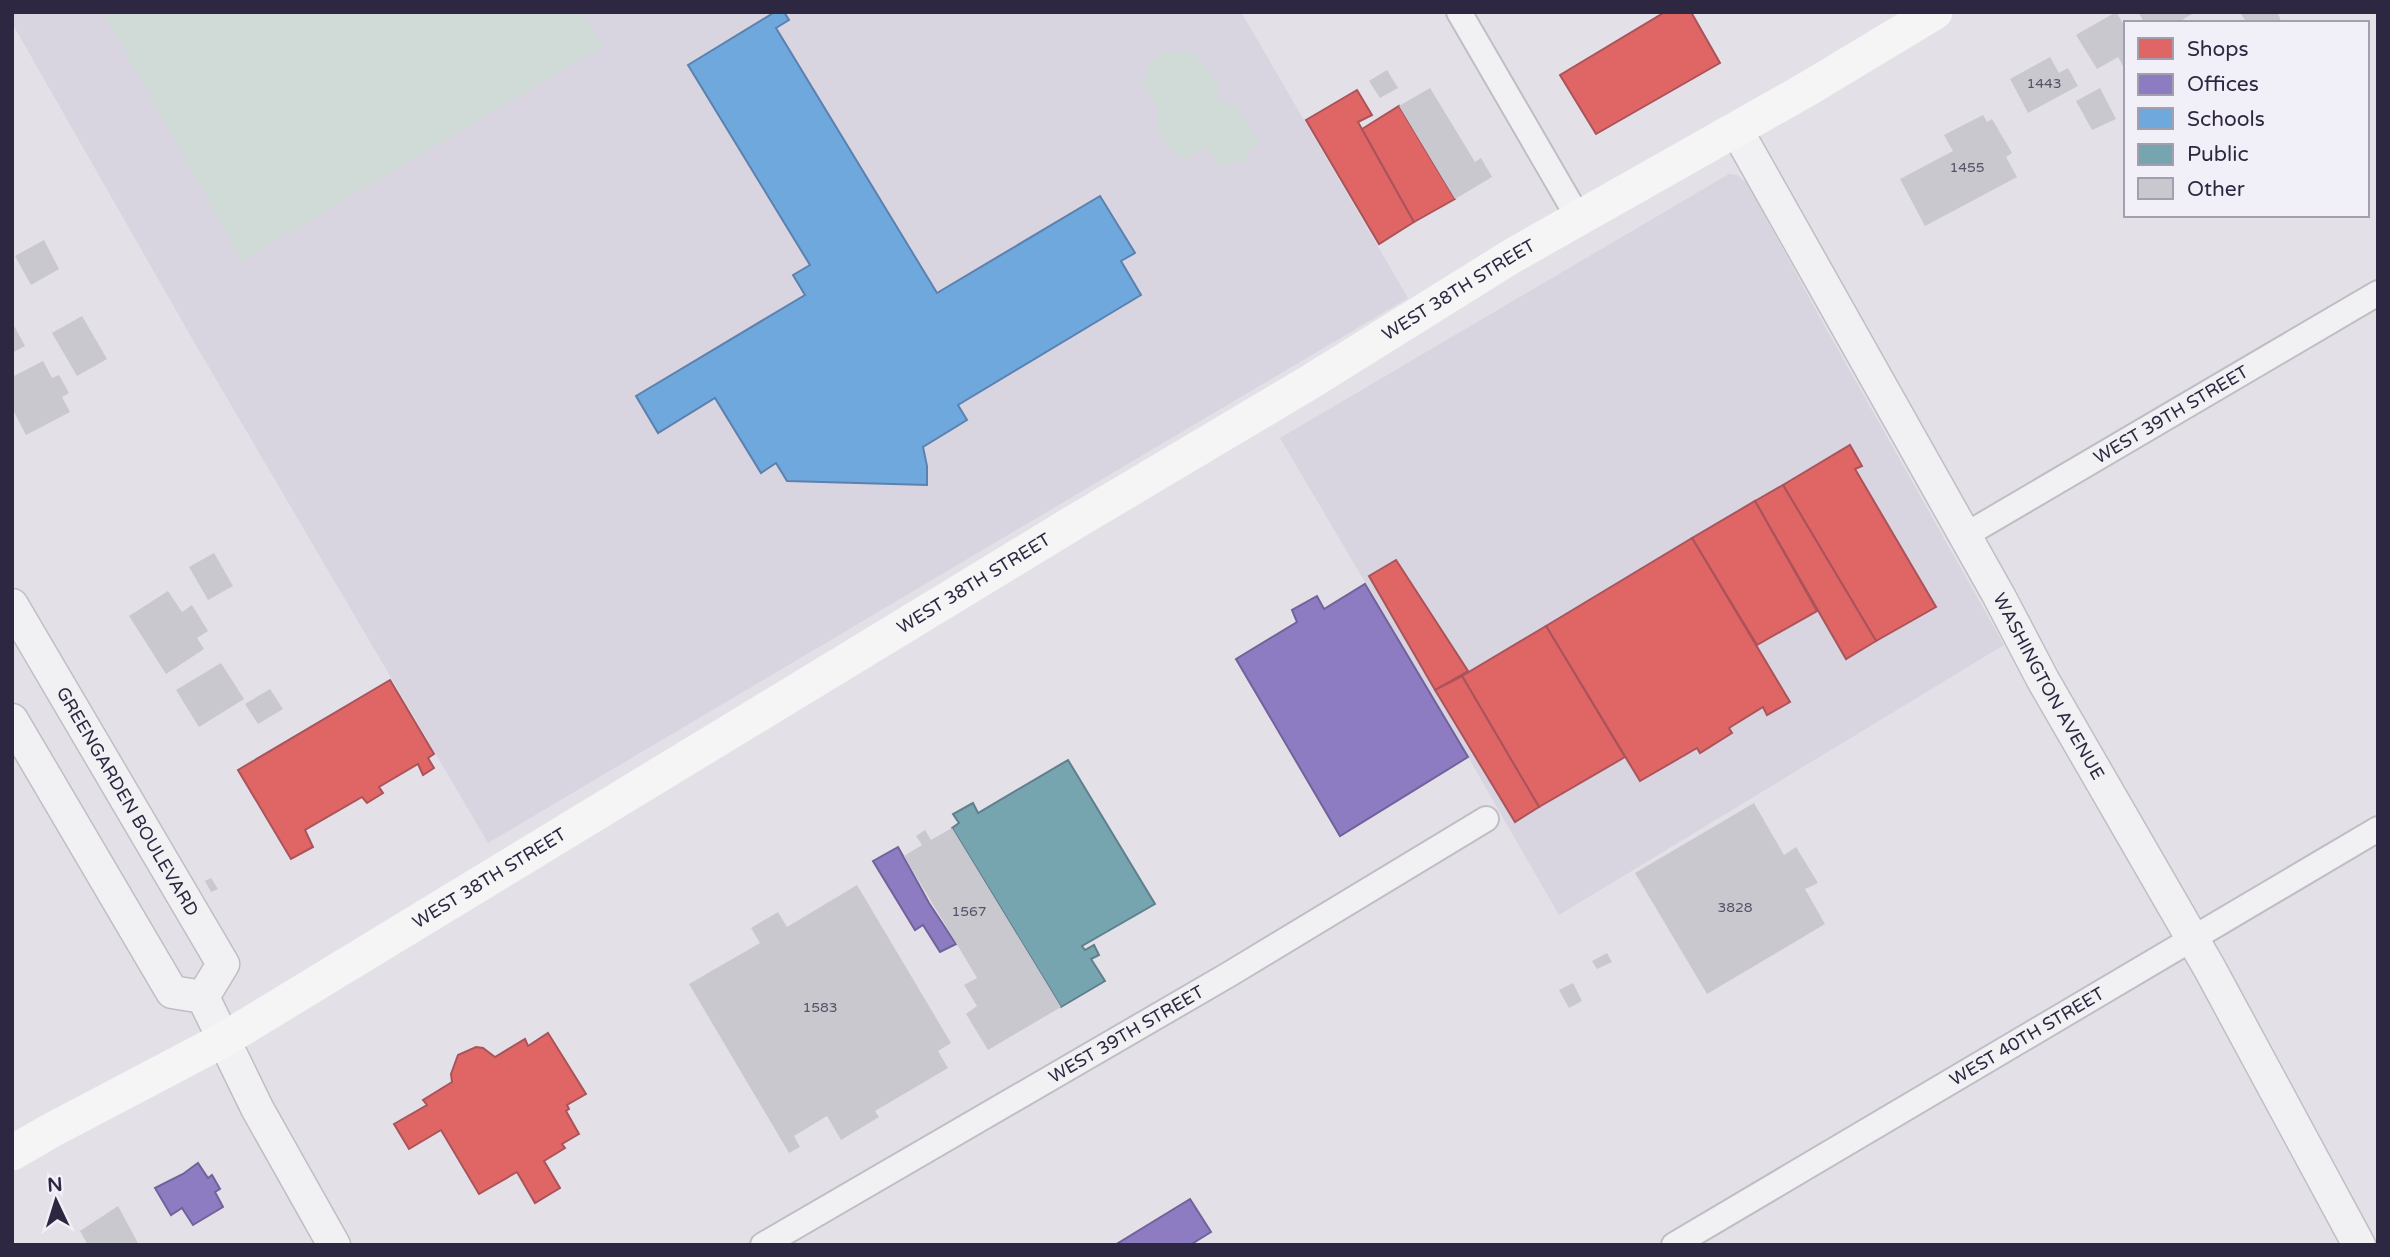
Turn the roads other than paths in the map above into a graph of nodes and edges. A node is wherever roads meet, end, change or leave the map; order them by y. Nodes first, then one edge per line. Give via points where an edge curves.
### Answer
1 (1459, 12) edge
2 (1935, 12) edge
3 (1736, 129) junction
4 (1578, 218) junction
5 (2378, 293) edge
6 (1964, 536) junction
7 (12, 605) edge
8 (12, 720) edge
9 (1486, 819) dead end
10 (2378, 829) edge
11 (2191, 939) junction
12 (204, 997) junction
13 (223, 1040) junction
14 (12, 1153) edge
15 (334, 1245) edge
16 (762, 1245) edge
17 (1674, 1245) edge
18 (2359, 1245) edge

1 - 4 street
2 - 3 main road, WEST 38TH STREET
3 - 4 main road, WEST 38TH STREET
3 - 6 street, WASHINGTON AVENUE
4 - 13 main road, WEST 38TH STREET
5 - 6 street, WEST 39TH STREET
6 - 11 street, WASHINGTON AVENUE
7 - 12 street, GREENGARDEN BOULEVARD via 223,964
8 - 12 street via 172,992
9 - 16 street, WEST 39TH STREET via 1228,975
10 - 11 street, WEST 40TH STREET
11 - 17 street, WEST 40TH STREET
11 - 18 street, WASHINGTON AVENUE
12 - 13 street
13 - 14 main road, WEST 38TH STREET
13 - 15 street

